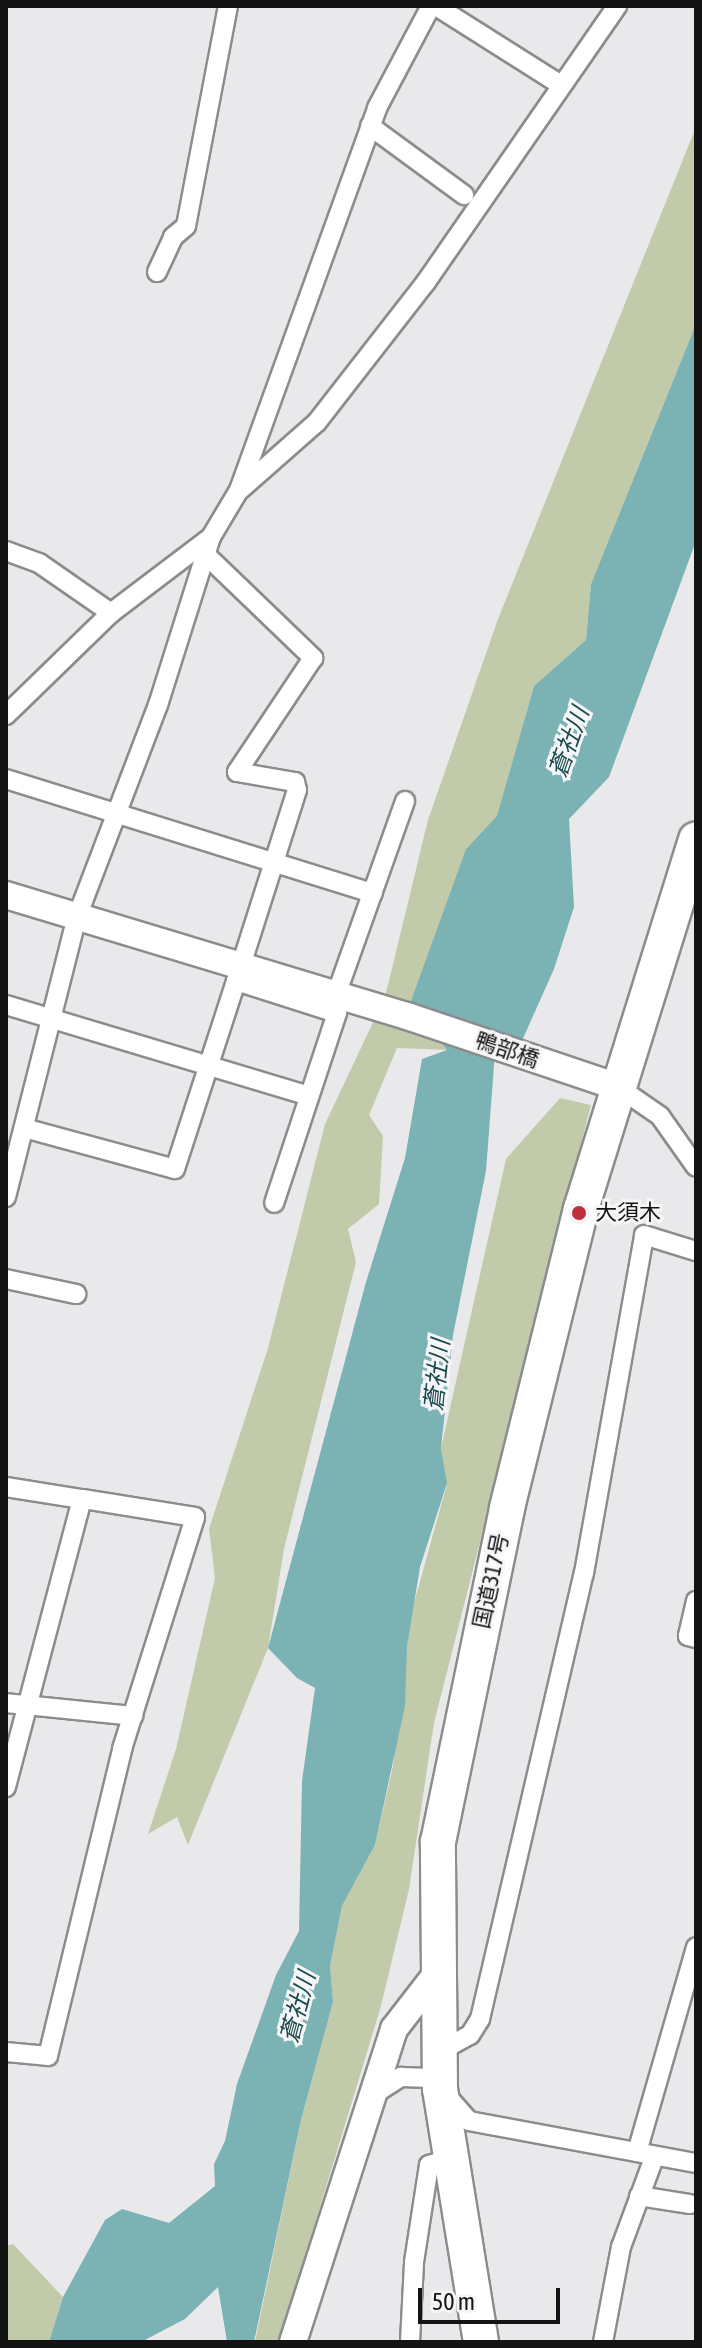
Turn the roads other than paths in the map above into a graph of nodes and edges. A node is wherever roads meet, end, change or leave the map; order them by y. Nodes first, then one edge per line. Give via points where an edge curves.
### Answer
1 (228, 6) edge
2 (434, 6) edge
3 (617, 6) edge
4 (561, 85) junction
5 (370, 126) junction
6 (464, 195) dead end
7 (157, 272) dead end
8 (239, 490) junction
9 (211, 537) junction
10 (6, 551) edge
11 (206, 555) junction
12 (111, 613) junction
13 (6, 715) edge
14 (6, 779) edge
15 (405, 801) dead end
16 (117, 813) junction
17 (696, 839) edge
18 (274, 863) junction
19 (373, 893) junction
20 (6, 895) edge
21 (77, 917) junction
22 (239, 974) junction
23 (336, 995) junction
24 (6, 1005) edge
25 (52, 1018) junction
26 (209, 1066) junction
27 (613, 1085) junction
28 (309, 1096) junction
29 (24, 1128) junction
30 (696, 1167) edge
31 (6, 1197) edge
32 (274, 1203) dead end
33 (696, 1251) edge
34 (6, 1279) edge
35 (76, 1294) dead end
36 (6, 1487) edge
37 (82, 1499) junction
38 (696, 1601) edge
39 (696, 1638) edge
40 (6, 1703) edge
41 (27, 1706) junction
42 (133, 1716) junction
43 (6, 1787) edge
44 (696, 1947) edge
45 (435, 1976) junction
46 (6, 2052) edge
47 (437, 2053) junction
48 (440, 2089) junction
49 (376, 2093) junction
50 (645, 2155) junction
51 (454, 2158) junction
52 (696, 2163) edge
53 (639, 2196) junction
54 (690, 2204) dead end
55 (293, 2342) edge
56 (410, 2342) edge
57 (481, 2342) edge
58 (603, 2342) edge

1 - 7 street via 186,226 173,237
2 - 4 street
2 - 5 street
3 - 4 street
4 - 8 street via 426,282 317,422
5 - 6 street
5 - 8 street
8 - 9 street
9 - 11 street
9 - 12 street
10 - 12 street via 39,563
11 - 16 street
11 - 18 street via 313,658 237,772 295,782
12 - 13 street
14 - 16 street
15 - 19 street
16 - 18 street
16 - 21 street
17 - 27 highway, 国道317号
18 - 19 street
18 - 22 street
19 - 23 street
20 - 21 street, 鴨部橋
21 - 22 street, 鴨部橋
21 - 25 street
22 - 23 street, 鴨部橋
22 - 26 street
22 - 28 street via 337,1013
23 - 27 street, 鴨部橋
24 - 25 street
25 - 26 street
25 - 29 street
26 - 28 street
26 - 29 street via 175,1169
27 - 30 street via 660,1116
27 - 45 highway, 国道317号 via 457,1732 438,1842
28 - 32 street
29 - 31 street
33 - 47 street via 644,1235 584,1573 480,2019 470,2035
34 - 35 street
36 - 37 street
37 - 41 street
37 - 42 street via 195,1517
38 - 39 street via 688,1636
40 - 41 street
41 - 42 street
41 - 43 street
42 - 46 street via 48,2056
44 - 50 street
45 - 47 highway, 国道317号
45 - 49 street via 394,2029
47 - 48 highway, 国道317号
48 - 49 street via 431,2078 414,2075
48 - 50 street via 469,2121
48 - 51 highway, 国道317号
49 - 55 street
50 - 52 street
50 - 53 street
51 - 56 street via 429,2165 414,2262
51 - 57 highway, 国道317号
53 - 54 street
53 - 58 street via 621,2247

